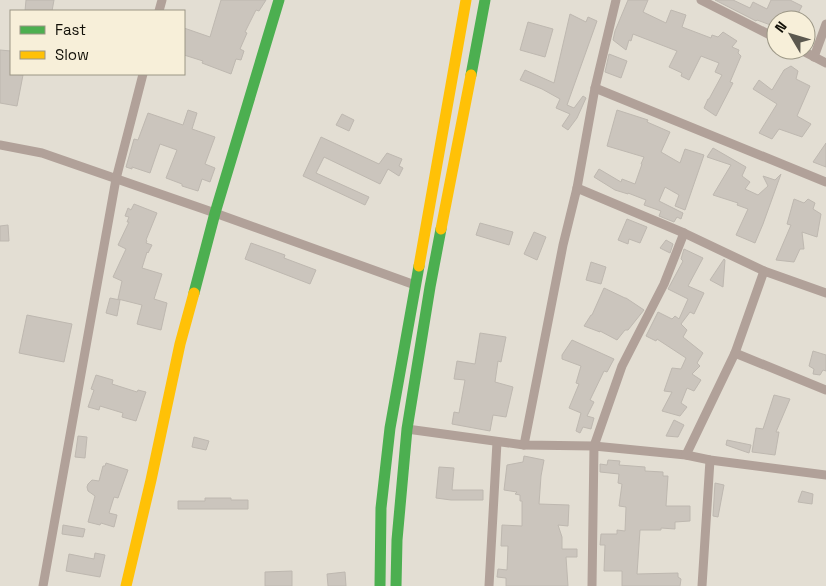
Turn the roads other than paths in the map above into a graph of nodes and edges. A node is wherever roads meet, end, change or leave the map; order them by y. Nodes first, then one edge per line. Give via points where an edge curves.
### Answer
1 (279, 0) edge
2 (466, 0) edge
3 (485, 0) edge
4 (616, 0) edge
5 (707, 1) edge
6 (826, 24) edge
7 (766, 33) edge
8 (816, 52) edge
9 (143, 75) edge
10 (595, 88) junction
11 (0, 145) edge
12 (116, 179) junction
13 (826, 182) edge
14 (577, 188) junction
15 (214, 212) junction
16 (684, 233) junction
17 (764, 271) junction
18 (415, 285) junction
19 (826, 293) edge
20 (411, 309) junction
21 (427, 309) junction
22 (735, 353) junction
23 (826, 390) edge
24 (406, 429) junction
25 (497, 442) junction
26 (524, 445) junction
27 (594, 446) junction
28 (686, 455) junction
29 (710, 460) junction
30 (826, 475) edge
31 (43, 586) edge
32 (126, 586) edge
33 (380, 586) edge
34 (396, 586) edge
35 (489, 586) edge
36 (592, 586) edge
37 (702, 586) edge

1 - 15 main road
2 - 18 main road
3 - 21 main road
4 - 10 street
5 - 7 street
6 - 8 street
9 - 12 street
10 - 13 street
10 - 14 street
11 - 12 street via 42,153
12 - 15 street
12 - 31 street
14 - 16 street
14 - 26 street
15 - 18 street
15 - 32 main road via 180,344
16 - 17 street
16 - 27 street via 664,284 622,366
17 - 19 street
17 - 22 street
18 - 20 main road
20 - 21 main road
20 - 33 main road via 390,428 381,508
21 - 24 main road
22 - 23 street
22 - 28 street
24 - 25 street
24 - 34 main road
25 - 26 street
25 - 35 street
26 - 27 street
27 - 28 street
27 - 36 street
28 - 29 street
29 - 30 street
29 - 37 street

